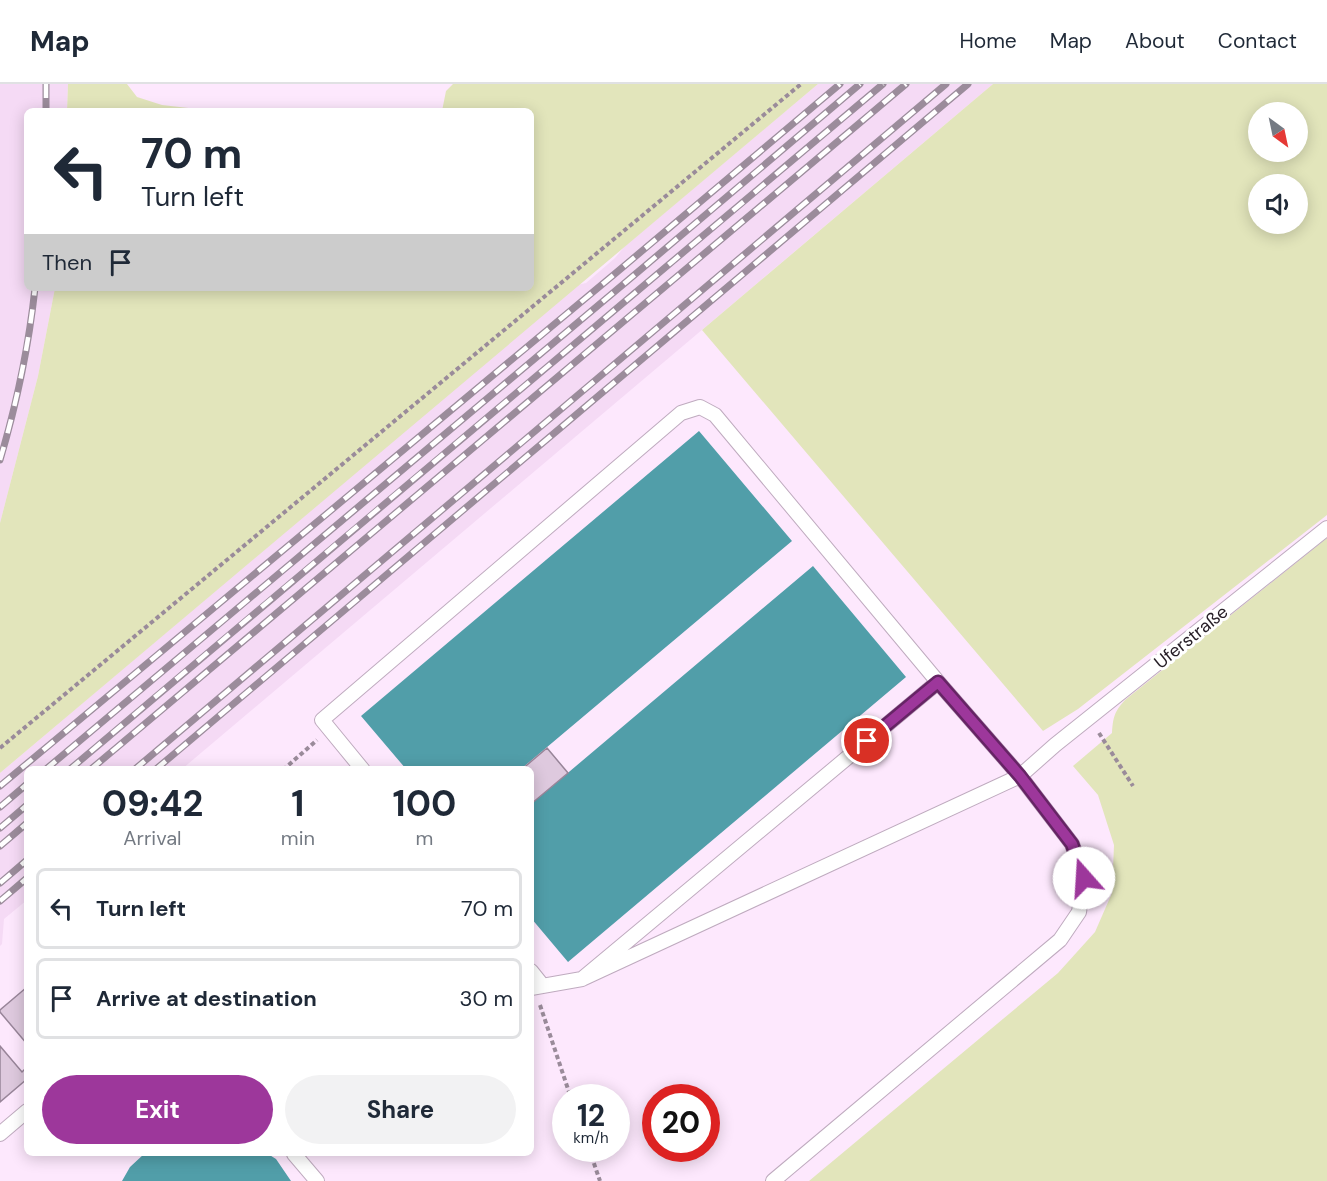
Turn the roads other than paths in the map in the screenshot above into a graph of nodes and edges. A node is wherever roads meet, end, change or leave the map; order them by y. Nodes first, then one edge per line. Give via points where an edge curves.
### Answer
1 (1327, 528) edge
2 (938, 682) junction
3 (360, 766) edge
4 (1020, 776) junction
5 (582, 979) junction
6 (536, 987) edge
7 (24, 1114) edge
8 (0, 1134) edge
9 (296, 1156) edge
10 (317, 1181) edge
11 (773, 1181) edge

1 - 4 lane, Uferstraße
2 - 3 lane via 715,415 700,407 681,413 322,720
2 - 4 lane
2 - 5 lane
4 - 5 lane, Uferstraße
4 - 11 lane via 1072,844 1084,878 1079,912 1060,940
5 - 6 lane
7 - 8 lane
9 - 10 lane

